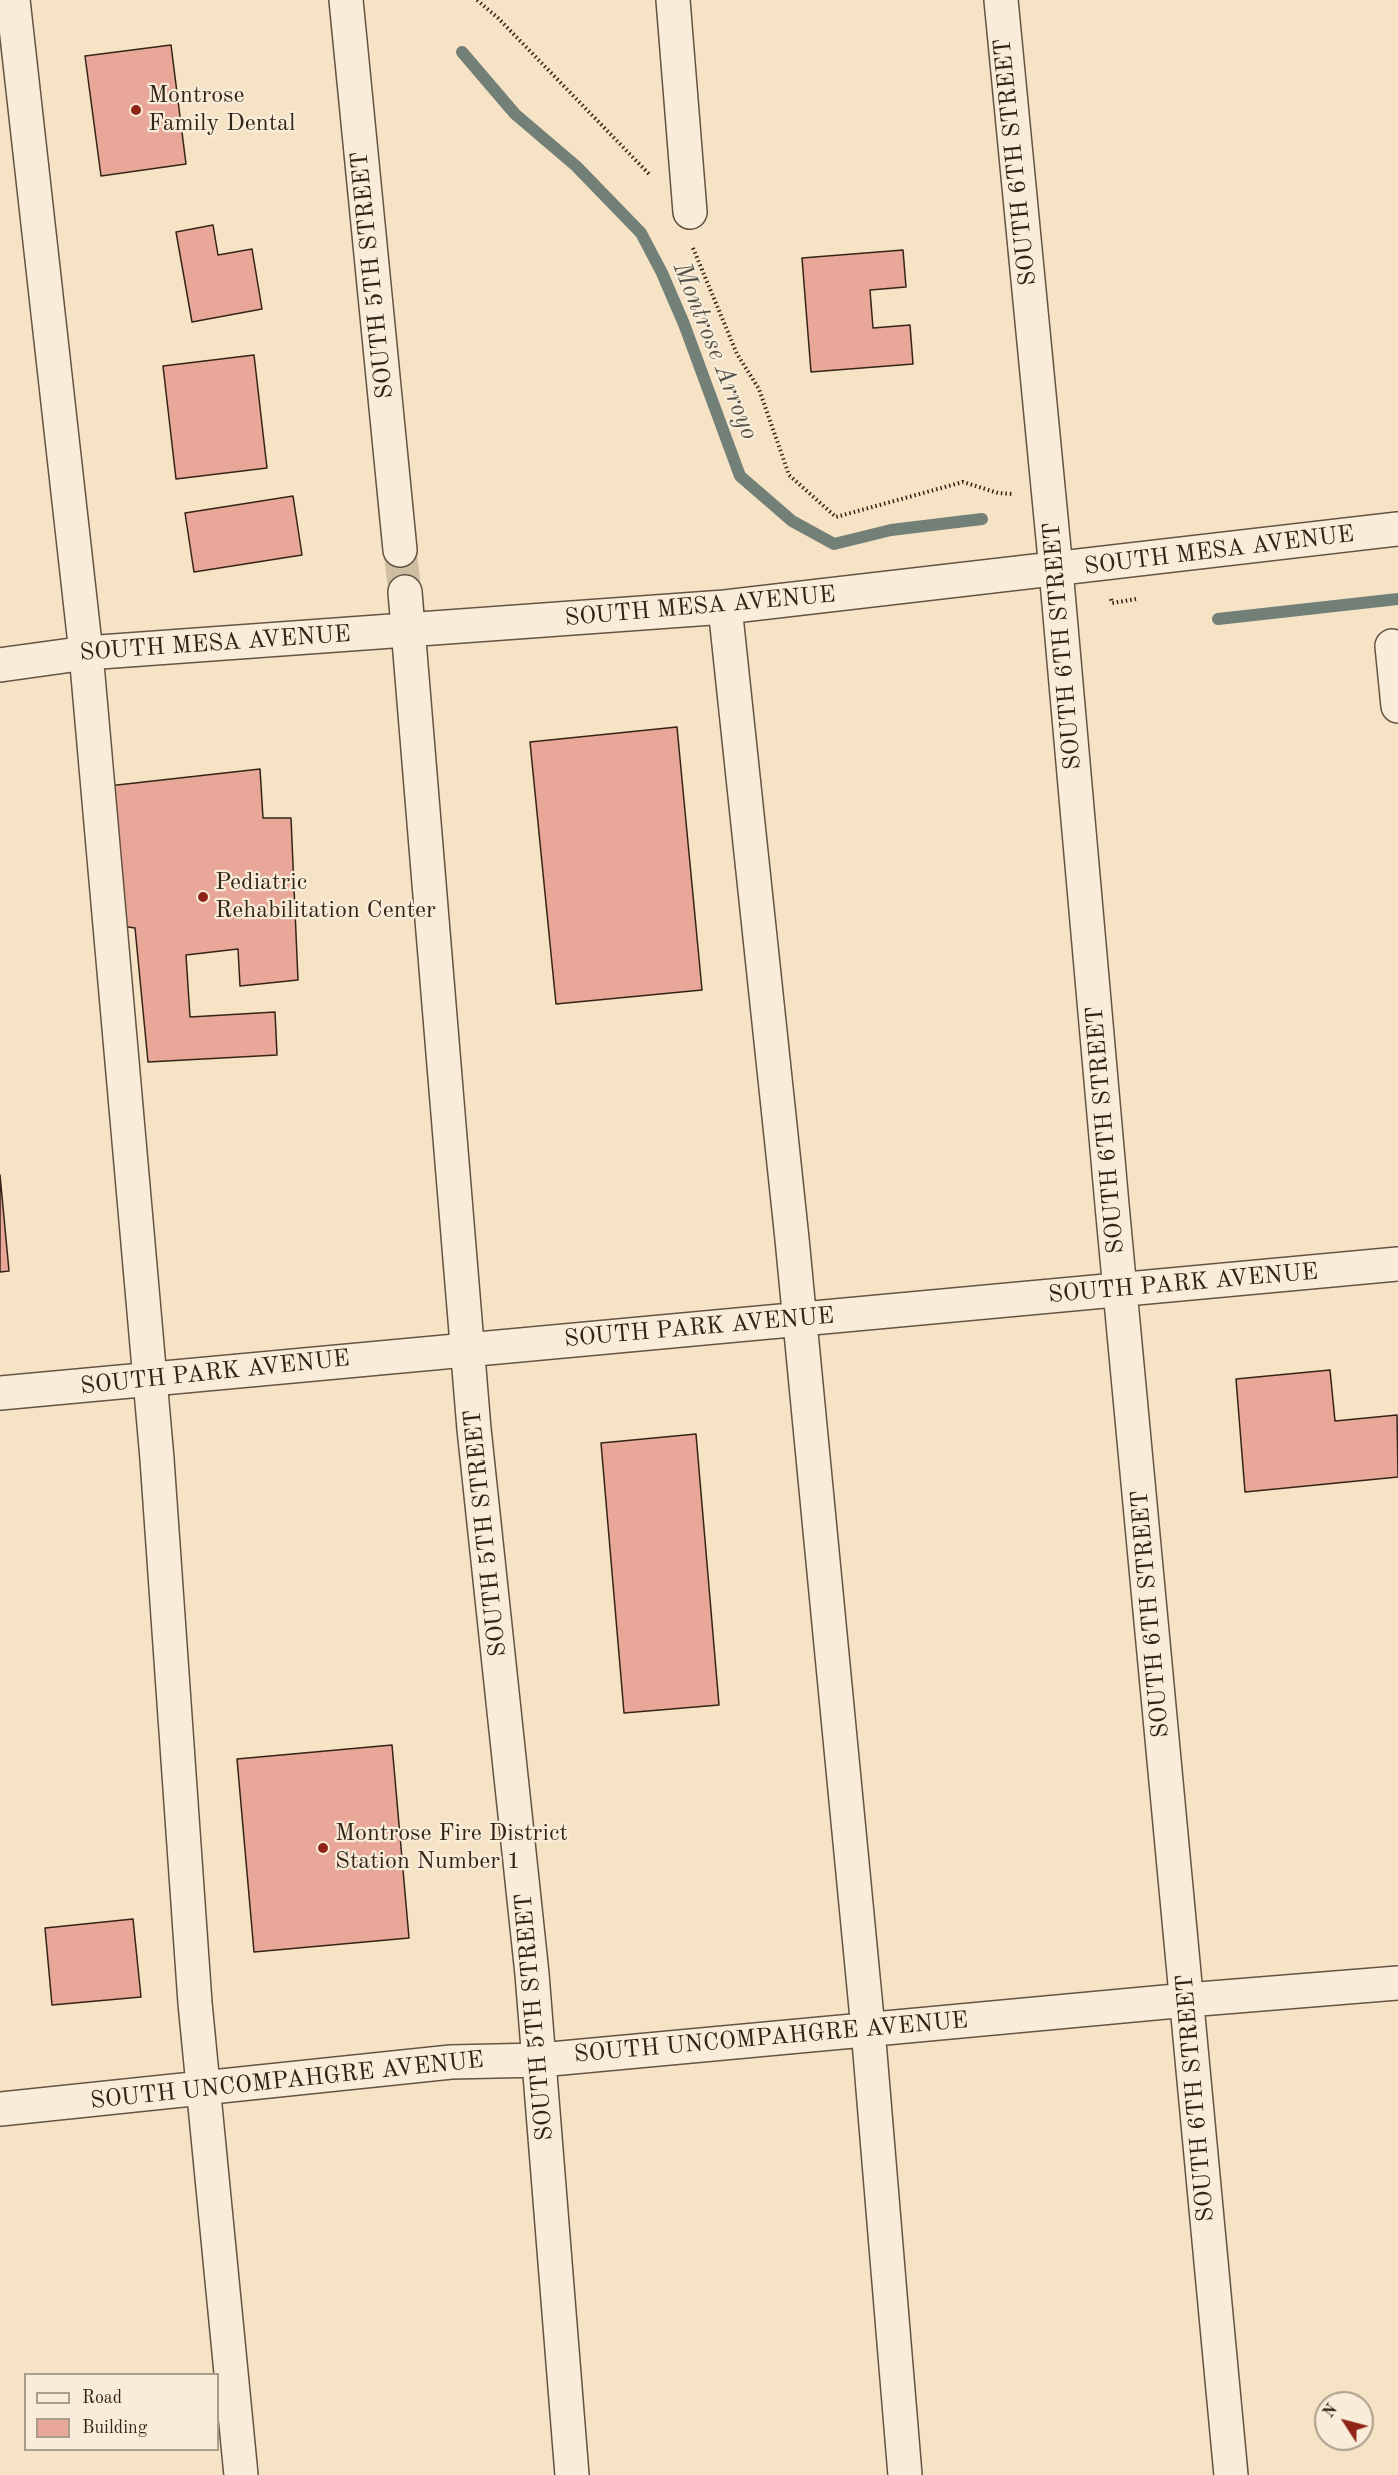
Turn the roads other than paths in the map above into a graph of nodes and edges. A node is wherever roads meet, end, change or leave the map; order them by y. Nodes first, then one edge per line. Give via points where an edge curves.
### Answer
1 (13, 0) edge
2 (346, 0) edge
3 (673, 0) edge
4 (1001, 0) edge
5 (690, 228) road end
6 (1398, 530) edge
7 (400, 550) tunnel mouth
8 (1056, 570) junction
9 (405, 591) tunnel mouth
10 (725, 607) junction
11 (409, 631) junction
12 (1392, 646) dead end
13 (86, 653) junction
14 (0, 665) edge
15 (1398, 706) edge
16 (1398, 1264) edge
17 (1121, 1290) junction
18 (800, 1319) junction
19 (469, 1348) junction
20 (149, 1380) junction
21 (0, 1393) edge
22 (1398, 1983) edge
23 (1187, 2000) junction
24 (868, 2029) junction
25 (540, 2060) junction
26 (205, 2089) junction
27 (0, 2109) edge
28 (241, 2475) edge
29 (572, 2475) edge
30 (905, 2475) edge
31 (1231, 2475) edge

1 - 13 street
2 - 7 street, SOUTH 5TH STREET
3 - 5 street
4 - 8 street, SOUTH 6TH STREET
6 - 8 street, SOUTH MESA AVENUE
8 - 10 street, SOUTH MESA AVENUE
8 - 17 street, SOUTH 6TH STREET
9 - 11 street, SOUTH 5TH STREET
10 - 11 street, SOUTH MESA AVENUE
10 - 18 street
11 - 13 street, SOUTH MESA AVENUE
11 - 19 street, SOUTH 5TH STREET
12 - 15 street
13 - 14 street, SOUTH MESA AVENUE
13 - 20 street
16 - 17 street, SOUTH PARK AVENUE
17 - 18 street, SOUTH PARK AVENUE
17 - 23 street, SOUTH 6TH STREET
18 - 19 street, SOUTH PARK AVENUE
18 - 24 street
19 - 20 street, SOUTH PARK AVENUE
19 - 25 street, SOUTH 5TH STREET via 474,1429
20 - 21 street, SOUTH PARK AVENUE
20 - 26 street via 195,2003
22 - 23 street, SOUTH UNCOMPAHGRE AVENUE
23 - 24 street, SOUTH UNCOMPAHGRE AVENUE
23 - 31 street, SOUTH 6TH STREET
24 - 25 street, SOUTH UNCOMPAHGRE AVENUE
24 - 30 street
25 - 26 street, SOUTH UNCOMPAHGRE AVENUE via 451,2062
25 - 29 street, SOUTH 5TH STREET
26 - 27 street, SOUTH UNCOMPAHGRE AVENUE
26 - 28 street

